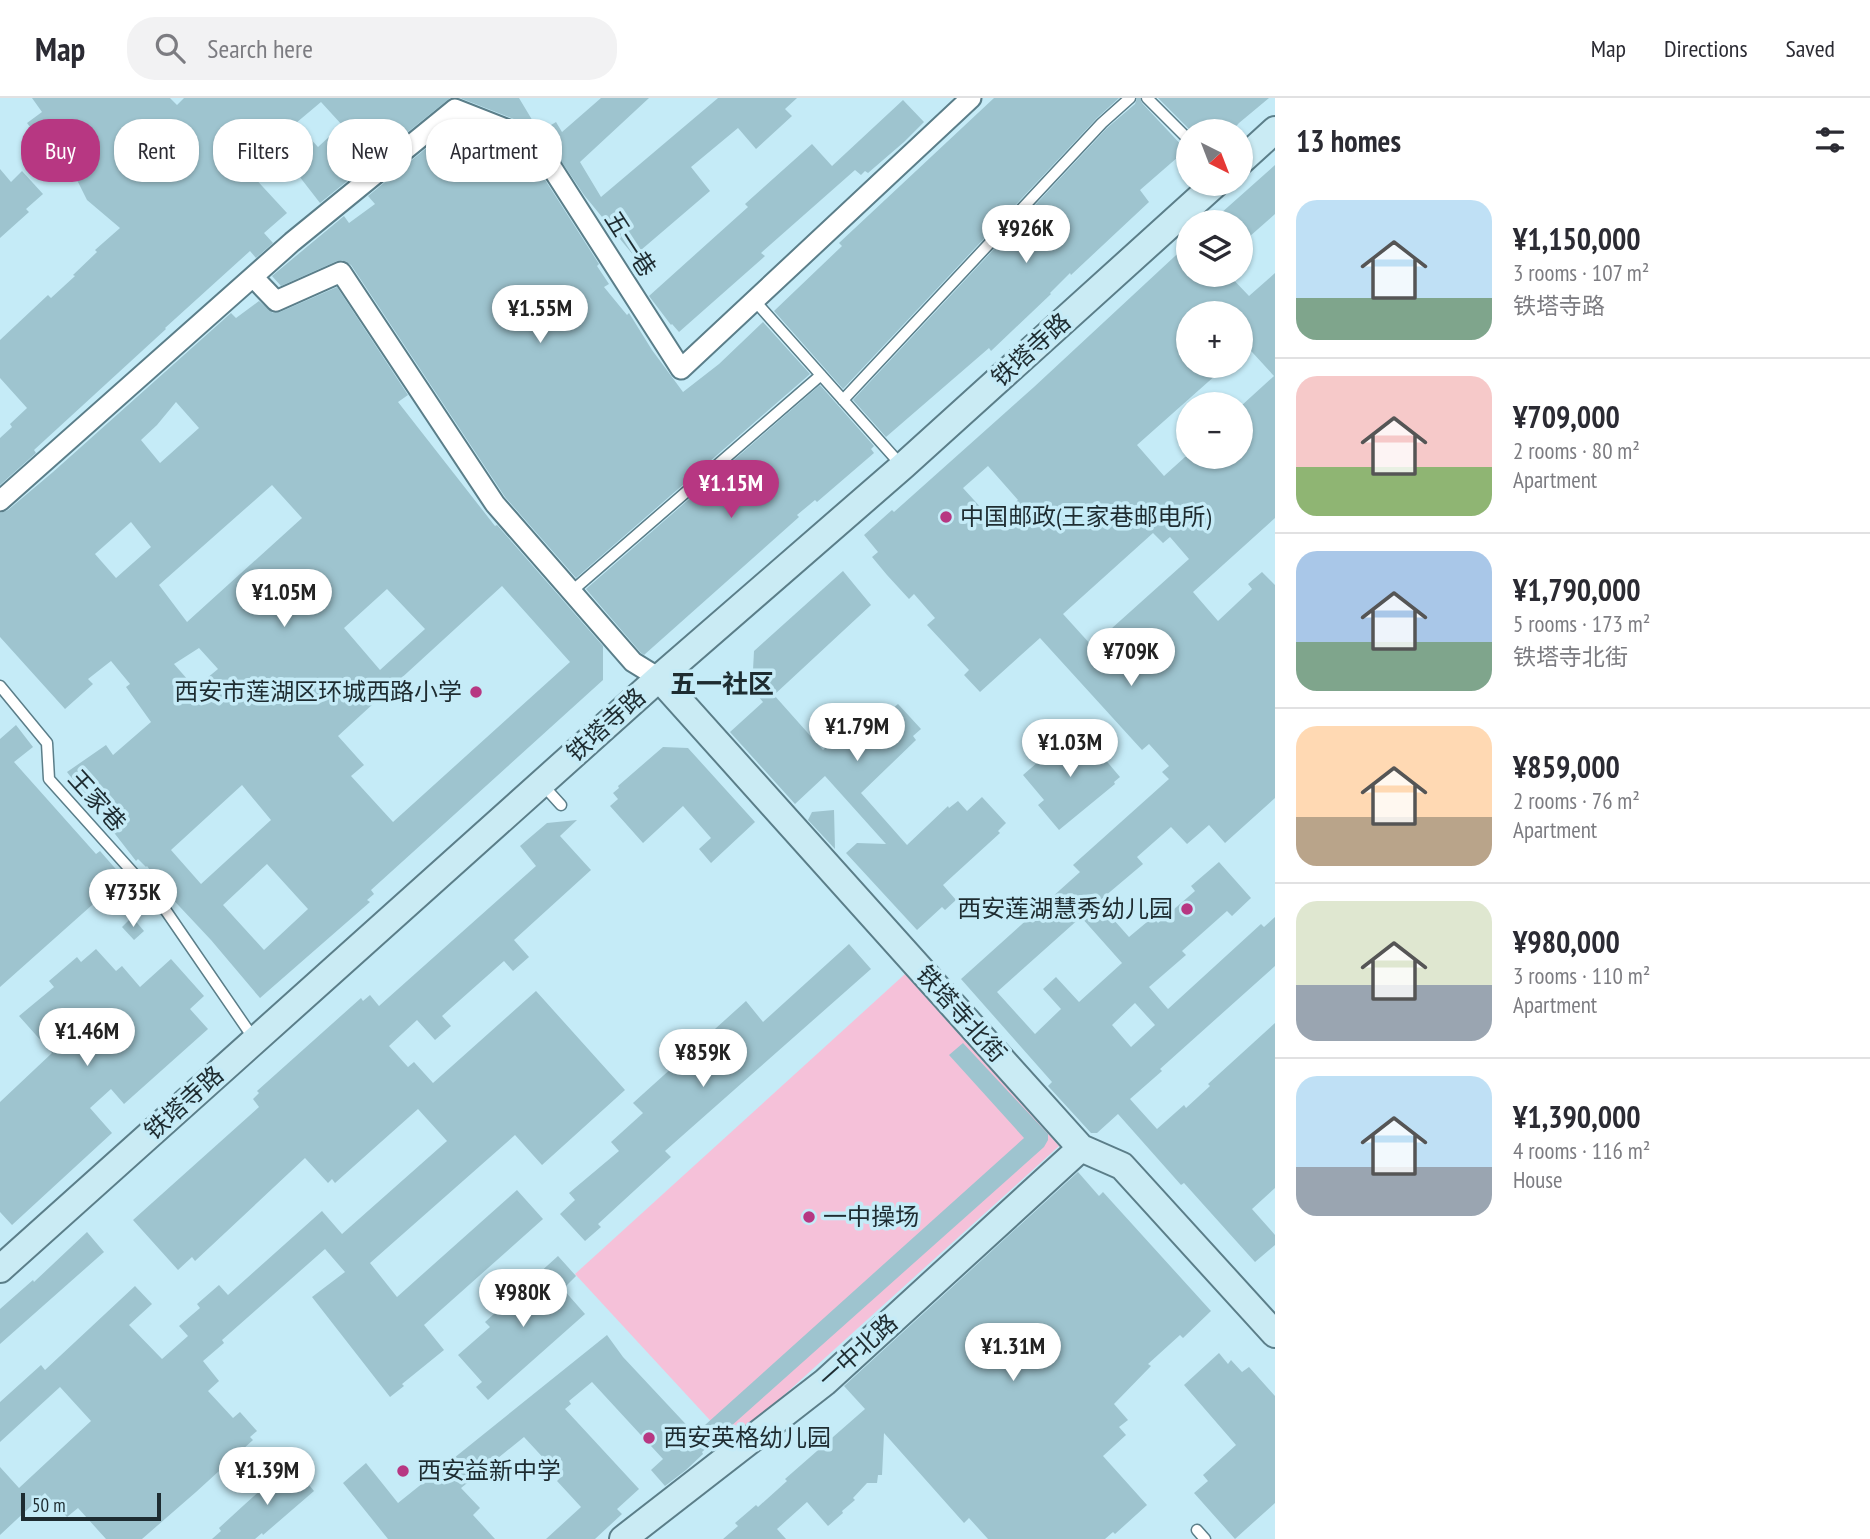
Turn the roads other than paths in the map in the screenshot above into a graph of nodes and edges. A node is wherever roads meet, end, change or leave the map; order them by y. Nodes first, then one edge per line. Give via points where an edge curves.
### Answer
1 (971, 98) edge
2 (1129, 98) edge
3 (1147, 98) edge
4 (1176, 127) edge
5 (1275, 130) edge
6 (1253, 149) edge
7 (1202, 196) edge
8 (253, 277) junction
9 (754, 300) junction
10 (821, 375) junction
11 (843, 400) junction
12 (903, 466) junction
13 (0, 500) edge
14 (572, 591) junction
15 (659, 678) junction
16 (0, 686) edge
17 (541, 783) junction
18 (561, 805) dead end
19 (254, 1039) junction
20 (1081, 1148) junction
21 (0, 1269) edge
22 (1275, 1334) edge
23 (1197, 1530) dead end
24 (626, 1538) edge
25 (1205, 1539) edge

1 - 9 street, 五一巷
2 - 11 lane
3 - 4 lane
5 - 6 street
7 - 12 street, 铁塔寺路
8 - 9 street, 五一巷 via 456,109 534,140 681,369
8 - 13 street, 五一巷
8 - 14 street via 276,301 341,272 495,504
9 - 10 lane
10 - 11 lane
10 - 14 lane
11 - 12 lane
12 - 15 street, 铁塔寺路
14 - 15 street via 633,662
15 - 17 street, 铁塔寺路
15 - 20 street, 铁塔寺北街
16 - 19 lane, 王家巷 via 47,743 49,779 162,905
17 - 18 lane
17 - 19 street, 铁塔寺路
19 - 21 street, 铁塔寺路
20 - 22 street, 铁塔寺北街 via 1122,1166
20 - 24 street, 一中北路 via 825,1382
23 - 25 lane

